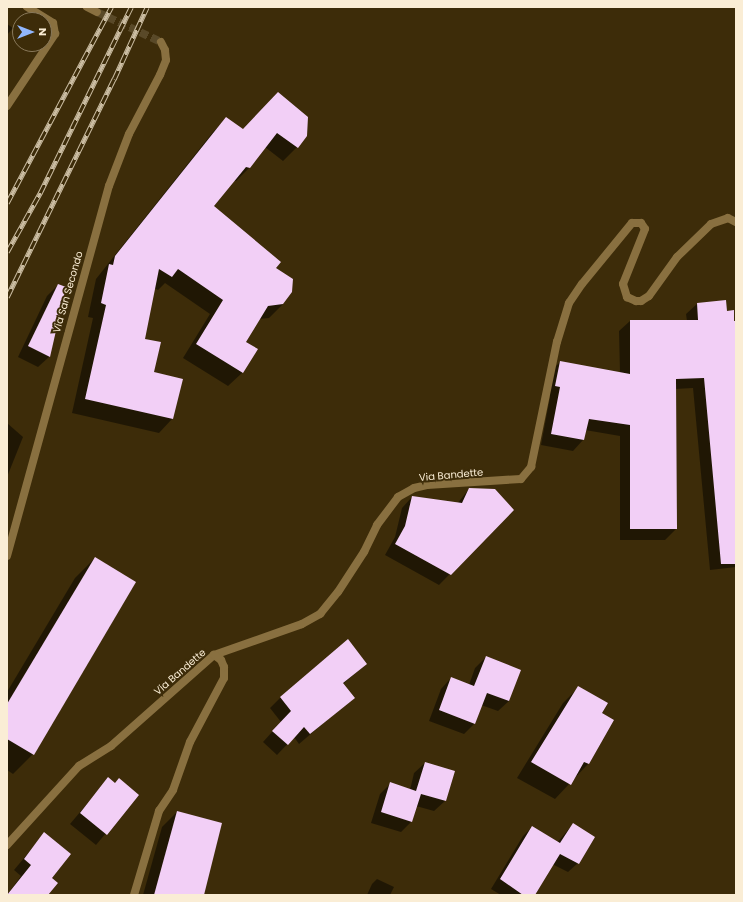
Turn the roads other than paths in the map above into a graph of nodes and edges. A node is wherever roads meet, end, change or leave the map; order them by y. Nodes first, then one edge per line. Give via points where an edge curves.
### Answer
1 (27, 7) edge
2 (87, 7) edge
3 (97, 12) tunnel mouth
4 (161, 42) dead end
5 (7, 106) edge
6 (736, 222) edge
7 (7, 556) edge
8 (214, 655) junction
9 (7, 845) edge
10 (134, 895) edge

1 - 5 street via 53,23 55,34
2 - 3 street
4 - 7 street, Via San Secondo via 166,60 129,134 109,186
6 - 8 street, Via Bandette via 728,218 711,224 677,257 649,296 641,301 627,297 623,284 646,229 641,222 632,223 569,303 557,342 531,467 521,479 427,485 414,488 398,497 377,525 364,552 338,592 320,614 302,624
8 - 9 street, Via Bandette via 111,746 79,766
8 - 10 street via 221,660 224,678 190,742 173,790 159,811

